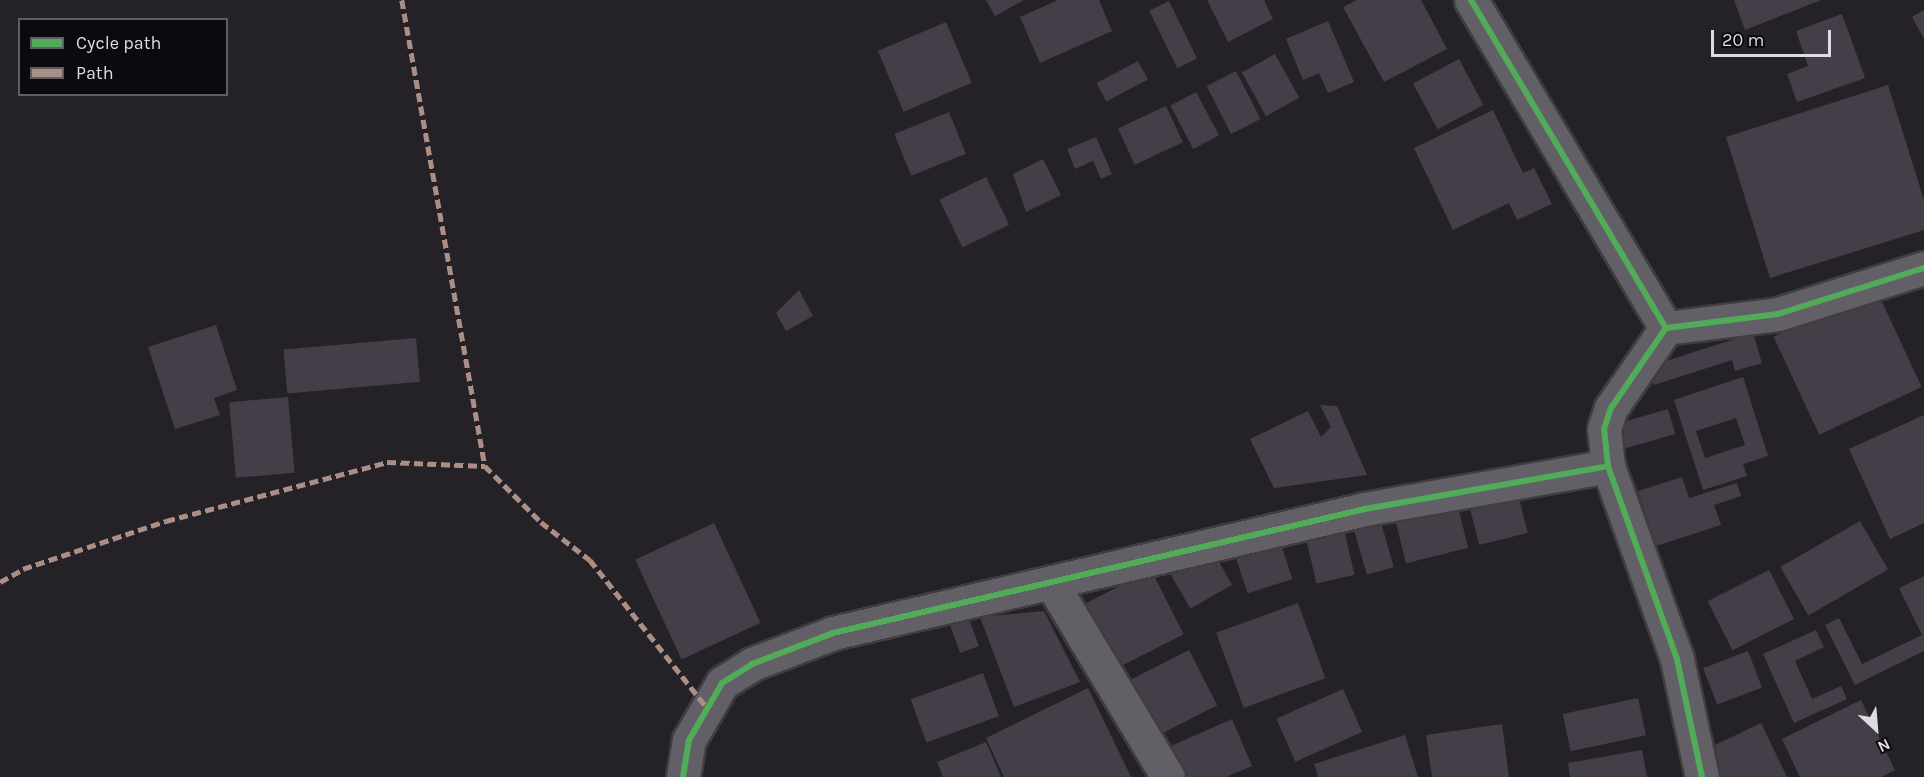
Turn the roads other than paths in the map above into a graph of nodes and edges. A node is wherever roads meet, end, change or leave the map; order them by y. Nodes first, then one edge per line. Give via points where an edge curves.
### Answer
1 (1471, 0) edge
2 (1924, 268) edge
3 (1666, 328) junction
4 (1608, 466) junction
5 (1052, 584) junction
6 (683, 777) edge
7 (1168, 777) edge
8 (1702, 777) edge

1 - 3 street
2 - 3 street via 1778,314
3 - 4 street via 1611,408 1604,429
4 - 5 street via 1365,509
4 - 8 street via 1677,659
5 - 6 street via 833,633 752,664 722,683 705,705 689,740
5 - 7 street

